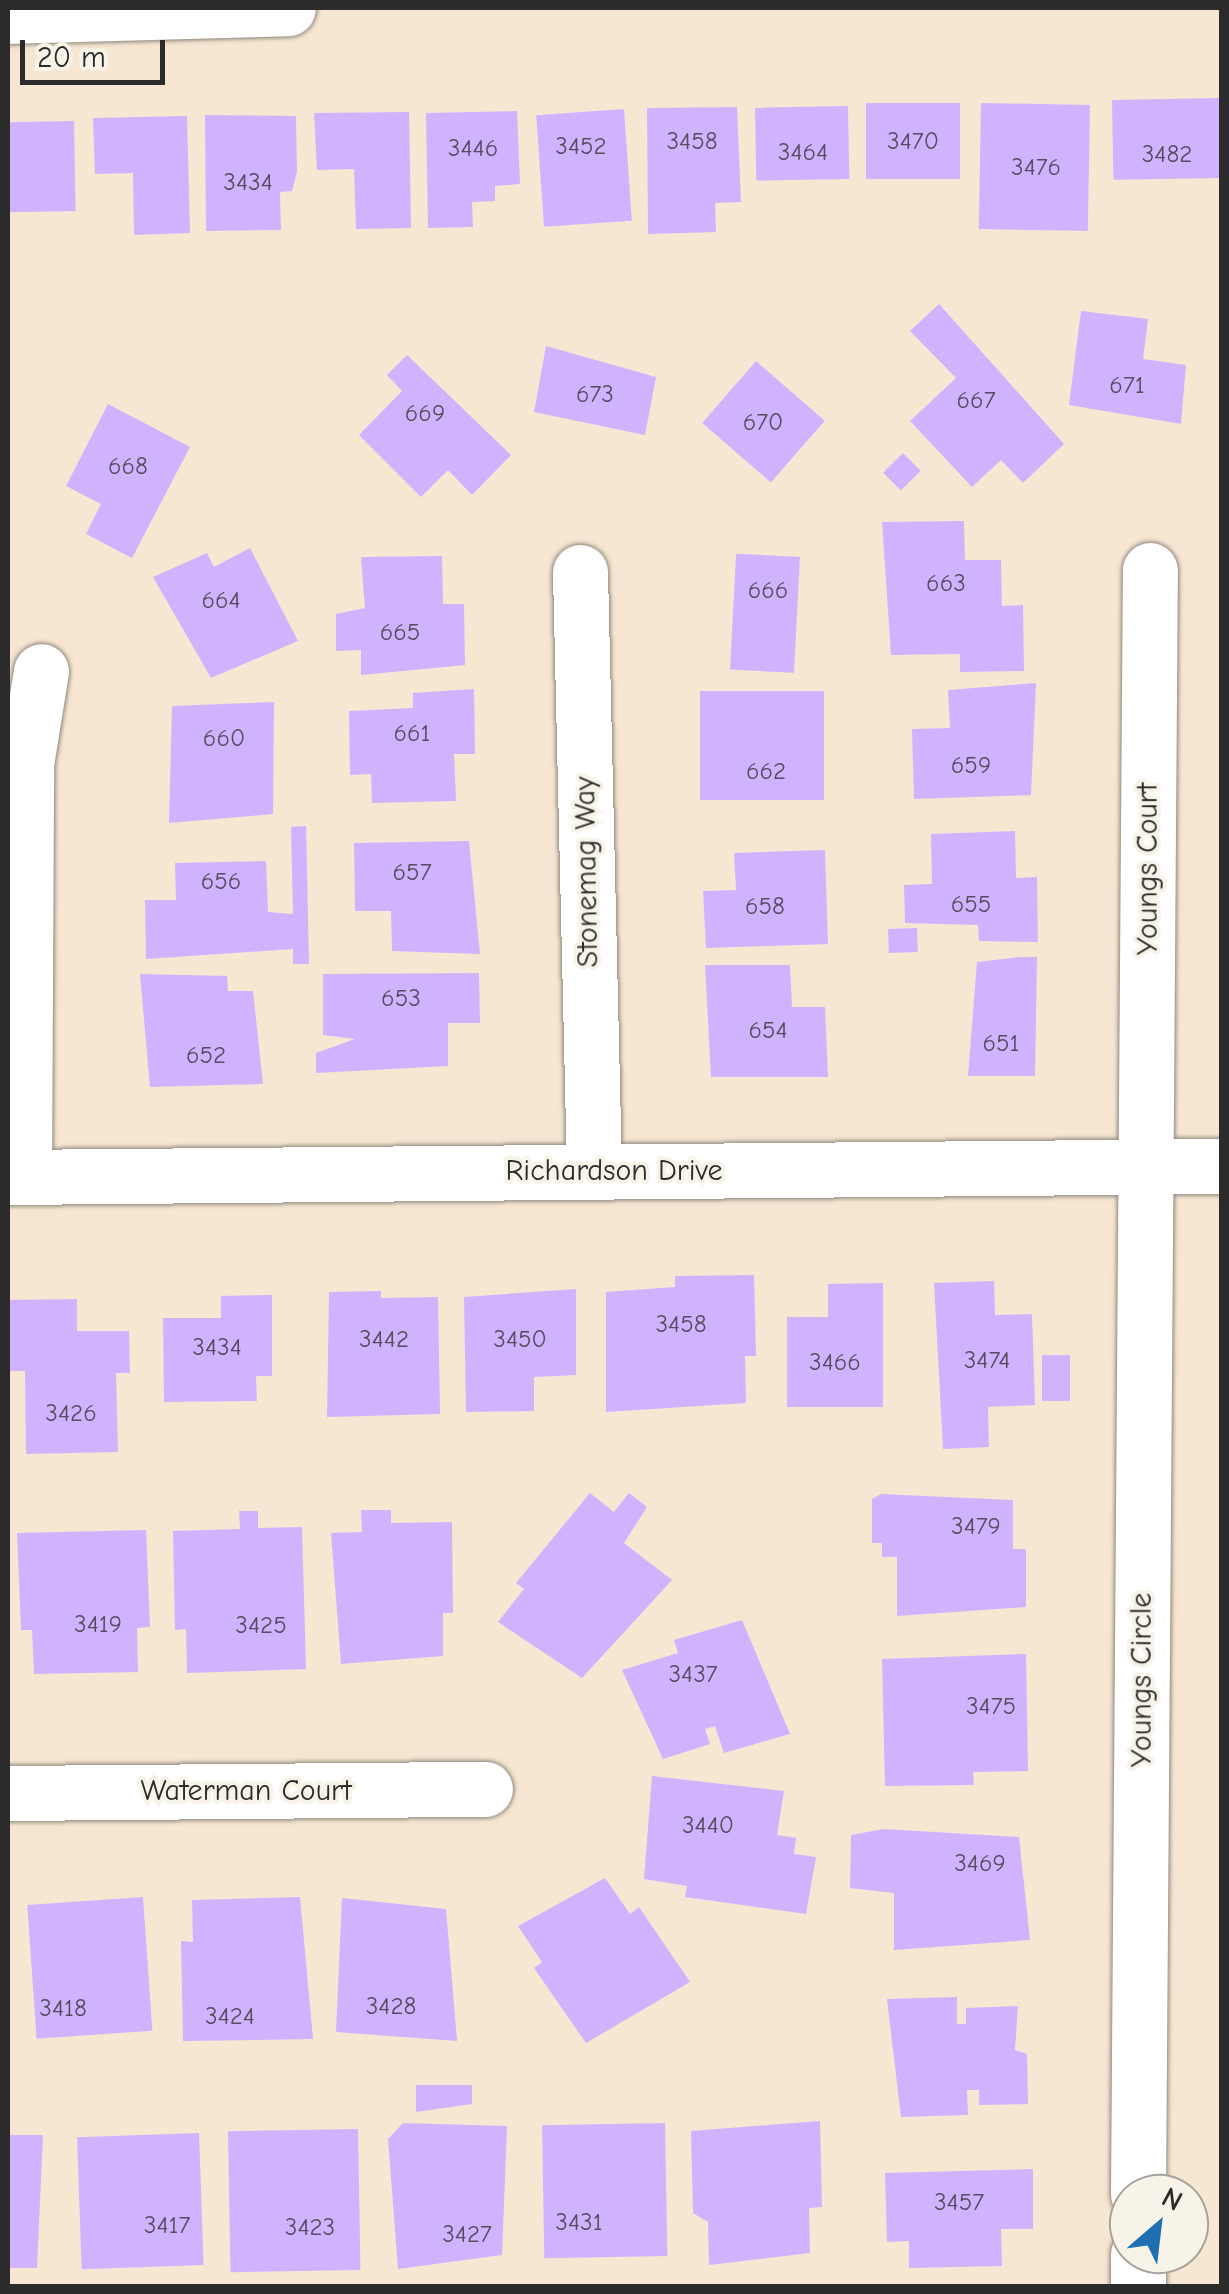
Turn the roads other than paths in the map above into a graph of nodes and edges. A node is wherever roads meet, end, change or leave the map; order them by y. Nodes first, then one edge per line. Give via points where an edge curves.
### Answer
1 (288, 8) edge
2 (8, 16) edge
3 (1150, 570) dead end
4 (580, 572) dead end
5 (41, 671) dead end
6 (1222, 1166) edge
7 (1146, 1167) junction
8 (594, 1171) junction
9 (16, 1176) edge
10 (485, 1789) dead end
11 (8, 1792) edge
12 (1138, 2174) edge

1 - 2 street
3 - 7 street, Youngs Court
4 - 8 street, Stonemag Way
5 - 9 street via 26,764
6 - 7 street, Richardson Drive
7 - 8 street, Richardson Drive
7 - 12 street, Youngs Circle
8 - 9 street, Richardson Drive
10 - 11 street, Waterman Court

